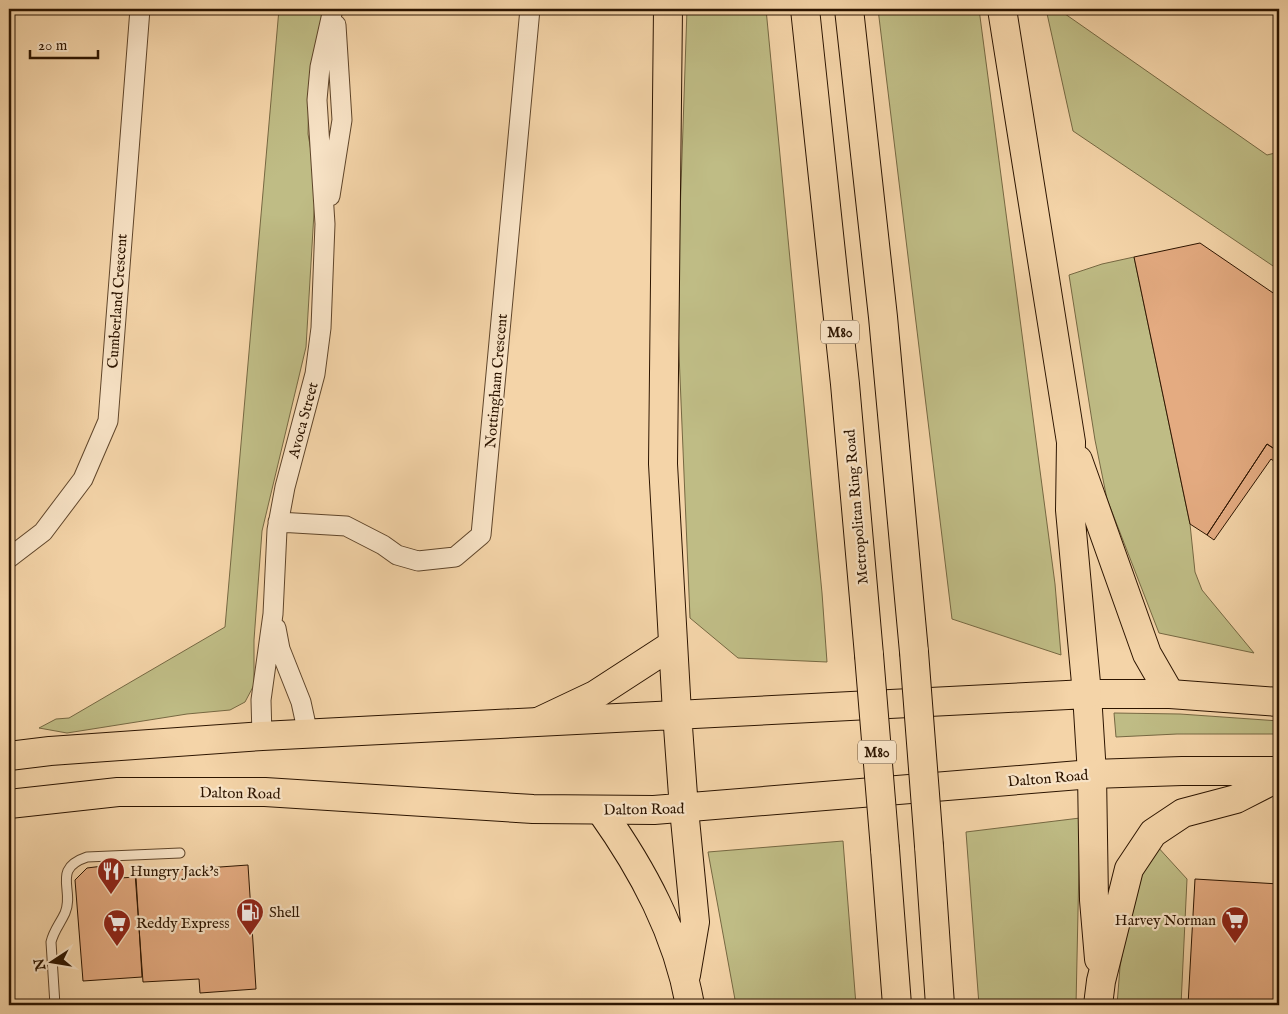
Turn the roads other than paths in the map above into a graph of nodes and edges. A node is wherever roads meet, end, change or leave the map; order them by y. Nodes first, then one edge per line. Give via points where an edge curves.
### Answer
1 (140, 9) edge
2 (335, 9) edge
3 (530, 9) edge
4 (668, 9) edge
5 (804, 9) edge
6 (849, 9) edge
7 (1002, 9) edge
8 (325, 224) junction
9 (1071, 442) junction
10 (278, 522) junction
11 (9, 558) edge
12 (273, 614) junction
13 (672, 645) junction
14 (1087, 694) junction
15 (1170, 694) junction
16 (1279, 702) edge
17 (677, 713) junction
18 (540, 721) junction
19 (308, 734) junction
20 (262, 736) junction
21 (9, 756) edge
22 (1279, 771) edge
23 (1092, 774) junction
24 (1279, 777) edge
25 (9, 804) edge
26 (684, 809) junction
27 (601, 811) junction
28 (180, 853) dead end
29 (685, 979) junction
30 (1100, 993) edge
31 (55, 1005) edge
32 (690, 1005) edge
33 (897, 1005) edge
34 (940, 1005) edge

1 - 11 street, Cumberland Crescent via 108,421 83,479 44,532
2 - 8 street, Avoca Street via 342,120
2 - 8 street, Avoca Street via 320,67 316,108
3 - 10 street, Nottingham Crescent via 481,535 454,558 418,561 397,555 346,526
4 - 13 main road via 663,464
5 - 33 main road, Metropolitan Ring Road / M80, bridge via 841,345
6 - 34 main road, bridge via 883,317 914,652
7 - 9 main road
8 - 10 street, Avoca Street via 324,281 315,374
9 - 14 main road via 1070,510
9 - 15 main road via 1148,654
10 - 12 street, Avoca Street
12 - 19 street, Avoca Street via 280,649 301,702
12 - 20 street, Avoca Street via 261,700
13 - 17 main road
13 - 18 main road via 595,695
14 - 15 main road
14 - 17 main road
14 - 23 main road
15 - 16 main road
17 - 18 main road
17 - 26 main road
18 - 19 main road
19 - 20 main road
20 - 21 main road
22 - 23 main road, Dalton Road
23 - 26 main road, Dalton Road
23 - 30 main road via 1094,900
24 - 30 main road via 1236,799 1183,813 1153,833 1129,869
25 - 27 main road, Dalton Road via 118,792 265,792
26 - 27 main road, Dalton Road
26 - 29 main road via 695,922
27 - 29 main road via 630,851 662,912
28 - 31 lane via 87,857 75,861 68,868 66,912 53,932 51,942
29 - 32 main road

